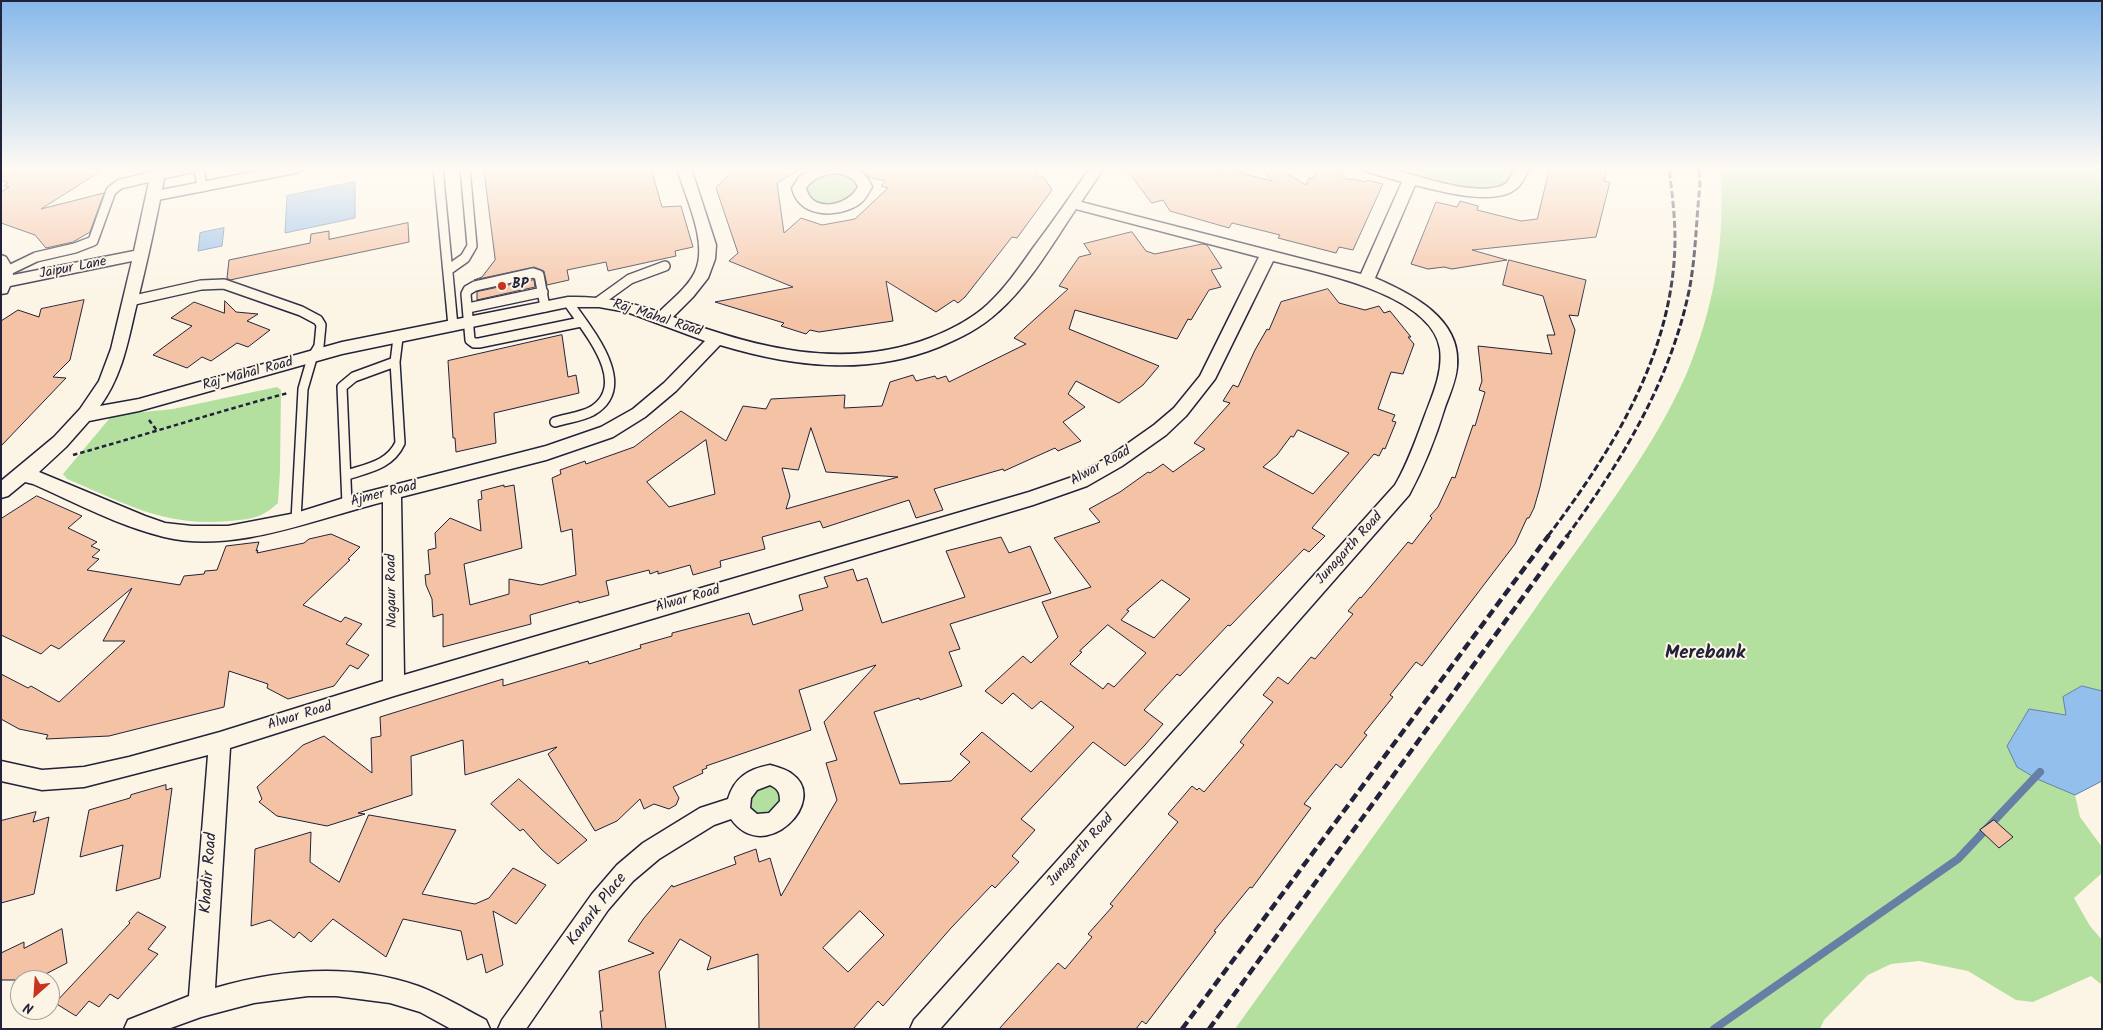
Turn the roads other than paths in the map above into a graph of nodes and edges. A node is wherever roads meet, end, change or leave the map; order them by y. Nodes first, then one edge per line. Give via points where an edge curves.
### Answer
1 (102, 216) edge
2 (149, 216) edge
3 (443, 216) edge
4 (469, 216) edge
5 (699, 216) edge
6 (1064, 216) edge
7 (1119, 216) edge
8 (1394, 216) edge
9 (140, 255) junction
10 (1268, 255) junction
11 (665, 266) dead end
12 (448, 270) junction
13 (3, 276) edge
14 (1366, 280) junction
15 (544, 300) junction
16 (130, 301) junction
17 (568, 302) junction
18 (598, 302) junction
19 (469, 315) junction
20 (662, 318) junction
21 (581, 322) junction
22 (453, 326) junction
23 (398, 338) junction
24 (716, 339) junction
25 (312, 358) junction
26 (395, 362) junction
27 (84, 416) junction
28 (555, 422) dead end
29 (23, 475) junction
30 (347, 475) junction
31 (1, 491) edge
32 (392, 494) junction
33 (347, 504) junction
34 (296, 520) junction
35 (394, 687) junction
36 (220, 742) junction
37 (1, 771) edge
38 (737, 807) dead end
39 (201, 1004) junction
40 (137, 1029) edge
41 (477, 1029) edge
42 (512, 1029) edge
43 (922, 1029) edge

1 - 13 lane via 93,241 36,256
2 - 9 street
3 - 12 lane
4 - 12 lane via 472,246 464,260
5 - 20 street via 708,245 708,259 702,274
6 - 24 street, Raj Mahal Road via 1009,292 972,324 944,338 878,357 821,360 765,352
7 - 10 street, Junagarth Road
8 - 14 street
9 - 13 street, Jaipur Lane
9 - 16 street
10 - 14 street, Junagarth Road
10 - 35 street, Alwar Road via 1207,379 1180,412 1140,445 1081,480 1033,498
11 - 18 lane via 630,278
12 - 22 lane
14 - 43 street, Junagarth Road via 1430,317 1446,341 1449,364 1416,466 1388,506
15 - 17 street, Raj Mahal Road
15 - 19 street, Raj Mahal Road
15 - 19 lane via 542,280 533,273 468,290
16 - 25 lane via 202,285 224,284 318,320 322,334
16 - 27 street via 107,381
17 - 18 street, Raj Mahal Road
17 - 21 lane
18 - 20 street, Raj Mahal Road
19 - 21 lane via 470,340 479,344
19 - 22 street, Raj Mahal Road
20 - 24 street, Raj Mahal Road
21 - 28 lane via 602,354 610,371 612,386 608,397 592,411
22 - 23 street, Raj Mahal Road
23 - 25 street, Raj Mahal Road via 342,348
23 - 26 lane
24 - 32 street, Ajmer Road via 670,387 639,413 607,432 546,453
25 - 27 street, Raj Mahal Road via 138,405
25 - 34 lane via 303,389
26 - 30 lane via 400,443 397,451 390,459
26 - 30 lane via 354,377 342,387
27 - 29 street
29 - 31 street
29 - 34 street, Ajmer Road via 165,530 228,533
30 - 33 lane
32 - 33 street, Ajmer Road
32 - 35 street, Nagaur Road
33 - 34 street, Ajmer Road
35 - 36 street, Alwar Road
36 - 37 street, Alwar Road via 84,777 42,780
36 - 39 street, Khadir Road
38 - 42 street, Kanark Place via 708,816 651,851 625,873 600,902
39 - 40 street
39 - 41 street via 260,989 318,983 372,986 417,998

